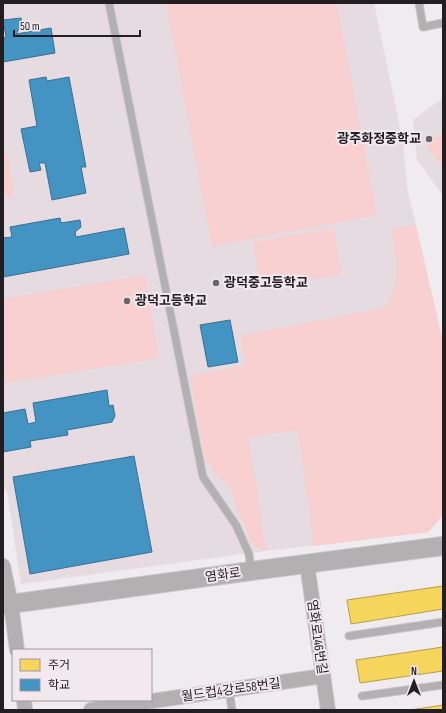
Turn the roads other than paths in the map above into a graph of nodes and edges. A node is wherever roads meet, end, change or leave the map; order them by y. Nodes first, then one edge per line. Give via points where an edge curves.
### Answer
1 (110, 3) edge
2 (419, 3) edge
3 (443, 23) edge
4 (443, 546) edge
5 (307, 564) junction
6 (3, 566) edge
7 (251, 571) junction
8 (7, 605) edge
9 (443, 622) edge
10 (349, 636) dead end
11 (17, 649) edge
12 (323, 676) junction
13 (443, 685) edge
14 (229, 690) junction
15 (362, 696) dead end
16 (132, 707) edge
17 (91, 710) edge
18 (232, 710) edge
19 (328, 710) edge

1 - 7 lane via 203,477 236,524 249,554
2 - 3 lane via 423,27
4 - 5 street, 염화로
5 - 7 street, 염화로
5 - 12 street, 염화로146번길
6 - 8 street
7 - 8 street, 염화로
8 - 11 street
9 - 10 lane
12 - 14 street, 월드컵4강로58번길
12 - 19 street, 염화로146번길
13 - 15 lane
14 - 16 street, 월드컵4강로58번길
14 - 18 lane
16 - 17 street, 월드컵4강로58번길

